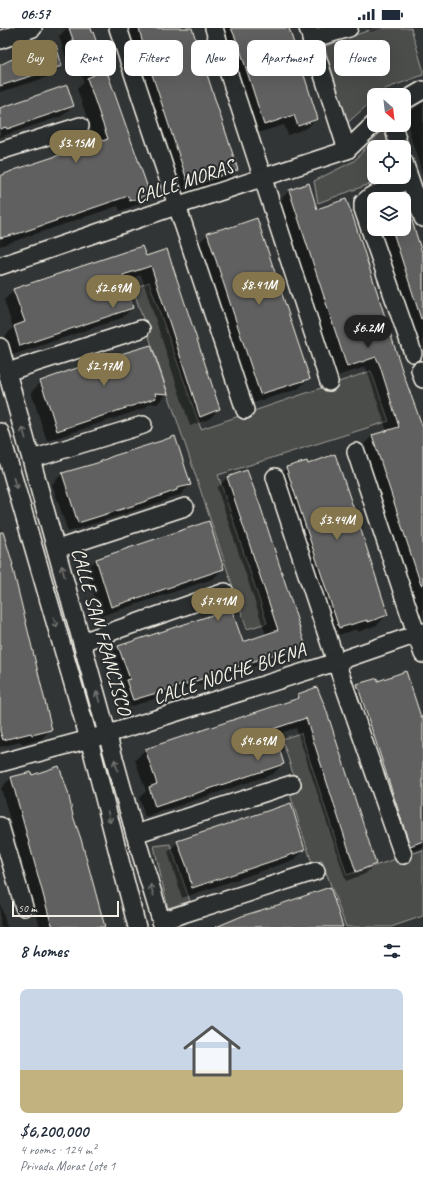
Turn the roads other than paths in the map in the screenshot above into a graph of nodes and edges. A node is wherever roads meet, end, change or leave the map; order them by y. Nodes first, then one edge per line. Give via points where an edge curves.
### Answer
1 (33, 28) edge
2 (118, 28) edge
3 (214, 28) edge
4 (349, 28) edge
5 (310, 33) edge
6 (0, 40) edge
7 (423, 90) edge
8 (411, 97) edge
9 (80, 126) dead end
10 (367, 131) edge
11 (347, 150) junction
12 (0, 152) edge
13 (262, 178) junction
14 (400, 184) edge
15 (410, 184) edge
16 (176, 206) junction
17 (423, 218) edge
18 (0, 266) edge
19 (141, 329) dead end
20 (0, 347) edge
21 (413, 353) dead end
22 (7, 372) junction
23 (329, 382) dead end
24 (245, 410) dead end
25 (143, 425) dead end
26 (0, 432) edge
27 (356, 452) dead end
28 (32, 459) junction
29 (275, 477) dead end
30 (185, 506) dead end
31 (57, 549) junction
32 (225, 592) dead end
33 (420, 633) edge
34 (82, 642) junction
35 (423, 654) edge
36 (336, 662) junction
37 (108, 734) junction
38 (89, 739) junction
39 (0, 763) edge
40 (292, 784) dead end
41 (0, 826) edge
42 (135, 834) junction
43 (403, 855) dead end
44 (316, 871) dead end
45 (24, 908) dead end
46 (162, 924) edge
47 (137, 927) edge

1 - 6 street
2 - 16 street
3 - 13 street
4 - 5 street
5 - 11 street
7 - 8 street
9 - 12 street
10 - 11 street, CALLE MORAS
11 - 13 street, CALLE MORAS
13 - 16 street, CALLE MORAS
13 - 23 street
14 - 21 street via 371,196 363,203 363,210
15 - 17 street
16 - 18 street, CALLE MORAS
16 - 24 street
19 - 22 street
20 - 22 street, CALLE SAN FRANCISCO
28 -> 22 street, CALLE SAN FRANCISCO
25 - 28 street
26 -> 38 street
27 - 33 street
28 - 31 street, CALLE SAN FRANCISCO
29 - 36 street
30 - 31 street
34 -> 31 street, CALLE SAN FRANCISCO
32 - 34 street
33 - 35 street
33 - 36 street, CALLE NOCHE BUENA
37 -> 34 street, CALLE SAN FRANCISCO
36 - 37 street, CALLE NOCHE BUENA
36 - 43 street
37 - 38 street, CALLE NOCHE BUENA
42 -> 37 street, CALLE SAN FRANCISCO
38 - 39 street, CALLE NOCHE BUENA
38 -> 47 street
40 - 42 street
41 - 45 street
46 -> 42 street, CALLE SAN FRANCISCO
44 - 46 street

